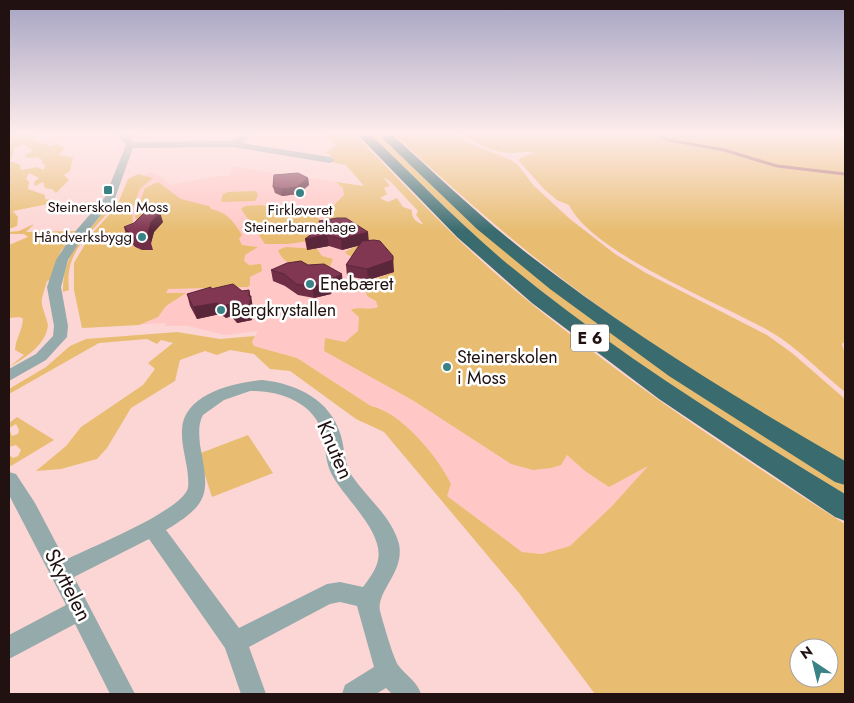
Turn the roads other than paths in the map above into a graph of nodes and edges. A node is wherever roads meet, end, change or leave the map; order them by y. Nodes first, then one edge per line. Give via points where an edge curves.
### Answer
1 (117, 166) edge
2 (396, 166) edge
3 (419, 166) edge
4 (9, 376) edge
5 (845, 474) edge
6 (9, 479) edge
7 (845, 509) edge
8 (152, 527) junction
9 (61, 573) junction
10 (368, 598) junction
11 (80, 609) junction
12 (235, 642) junction
13 (9, 647) edge
14 (388, 672) junction
15 (123, 694) edge
16 (253, 694) edge
17 (354, 694) edge
18 (409, 694) edge

1 - 4 street via 110,198 62,260 54,287 60,337 41,357
2 - 7 highway, E 6 via 497,264 567,321 656,386
3 - 5 highway, E 6 via 517,254 577,301 672,367
6 - 9 street, Skyttelen via 20,493
8 - 9 street, Knuten
8 - 10 street, Knuten via 188,504 198,490 189,439 190,419 195,411 212,400 246,387 269,385 285,389 307,402 326,422 341,473 389,541 385,572
8 - 12 street
9 - 11 street, Skyttelen
10 - 12 street via 340,592 327,594
10 - 14 street
11 - 13 street
11 - 15 street, Skyttelen
12 - 16 street
14 - 17 street
14 - 18 street

